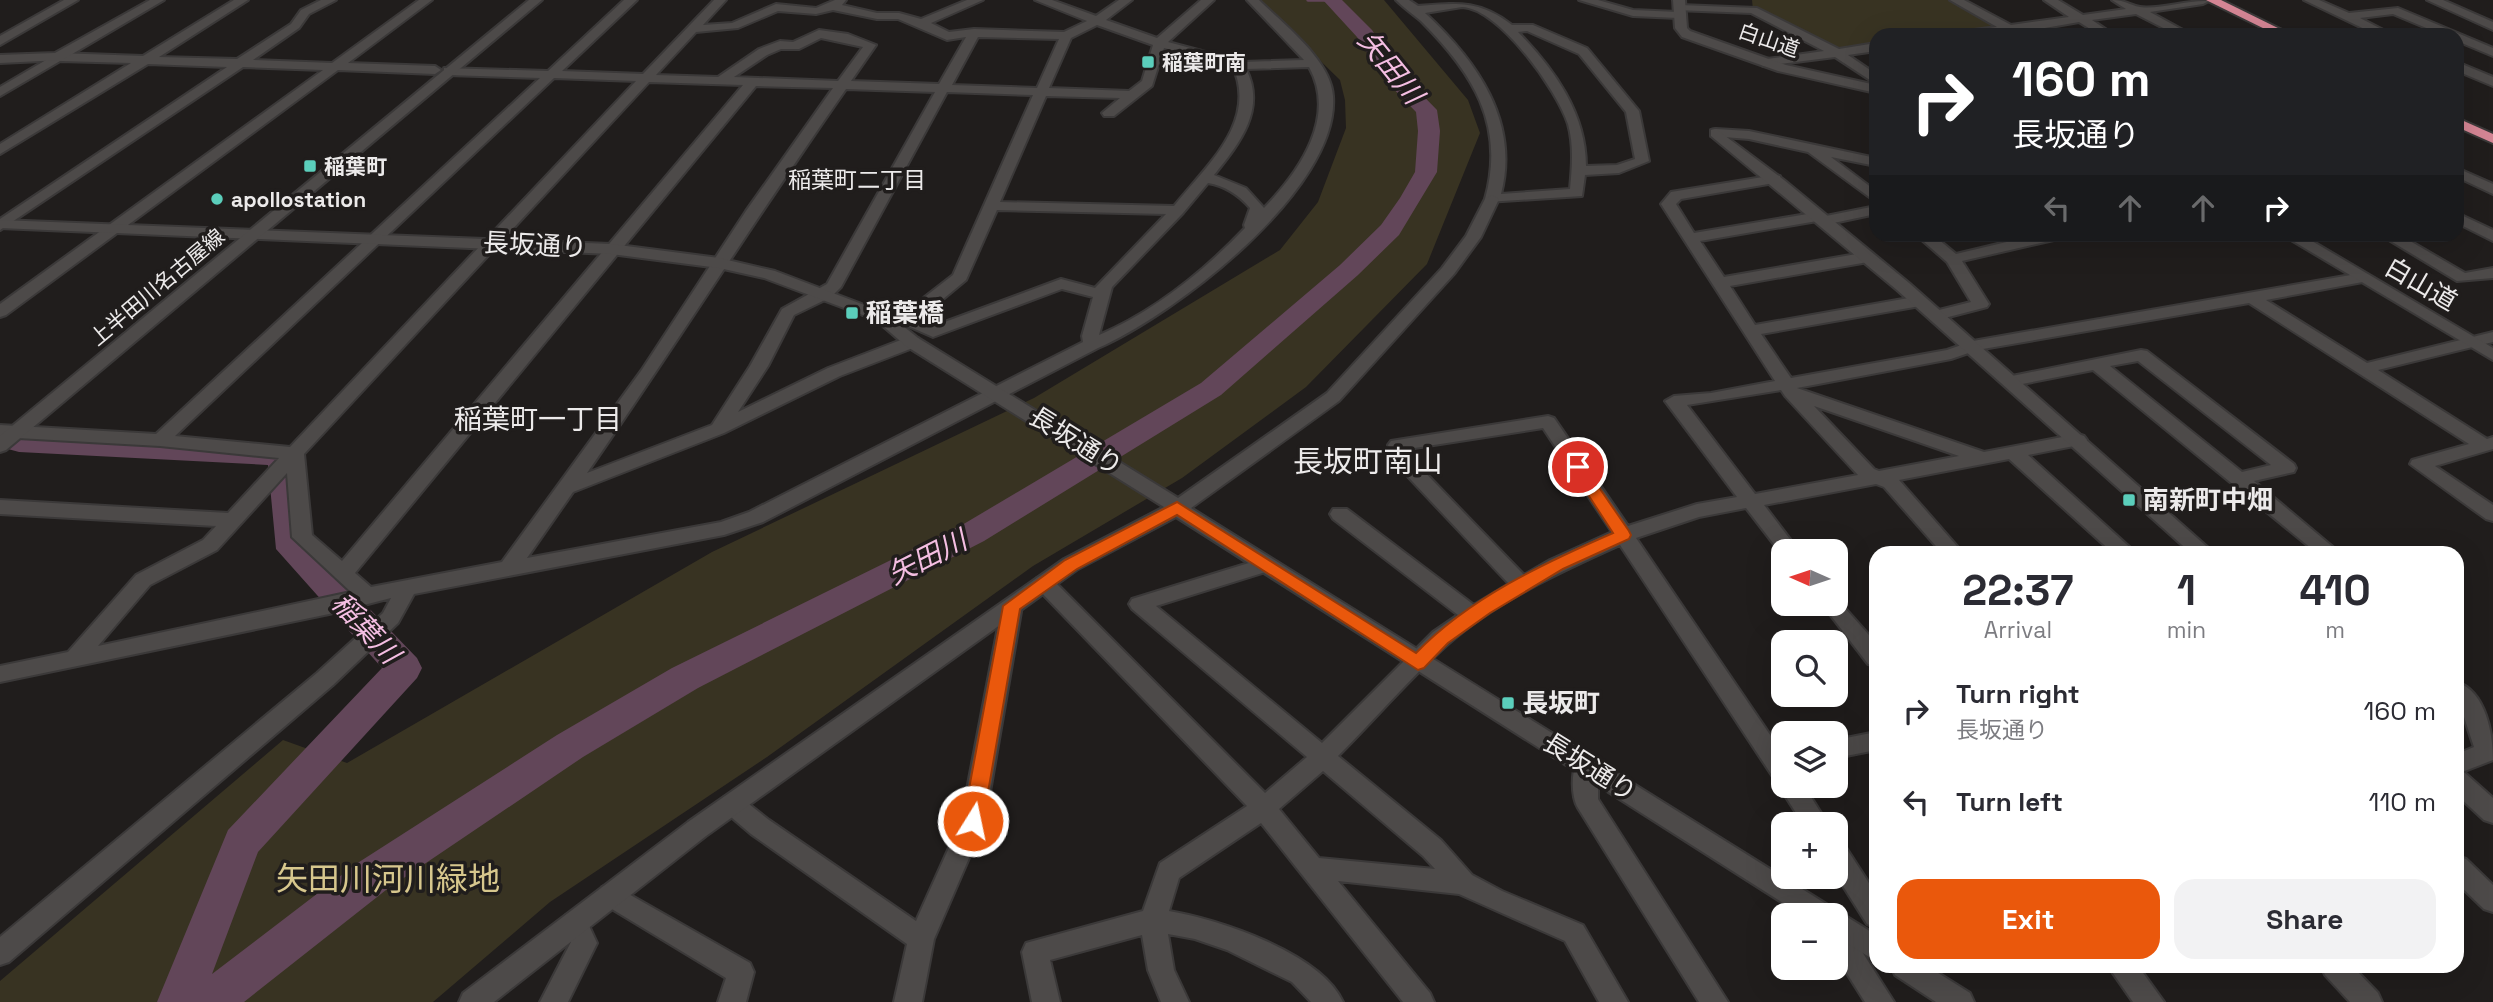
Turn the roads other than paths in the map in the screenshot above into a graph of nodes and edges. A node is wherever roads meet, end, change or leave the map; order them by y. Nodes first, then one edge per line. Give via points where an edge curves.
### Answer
1 (72, 0) edge
2 (158, 0) edge
3 (242, 0) edge
4 (330, 0) edge
5 (426, 0) edge
6 (520, 0) edge
7 (536, 0) edge
8 (631, 0) edge
9 (720, 0) edge
10 (976, 0) edge
11 (1043, 0) edge
12 (1126, 0) edge
13 (1209, 0) edge
14 (1253, 0) edge
15 (1402, 0) edge
16 (1585, 0) edge
17 (1956, 0) edge
18 (2050, 0) edge
19 (2118, 0) edge
20 (2208, 0) edge
21 (2310, 0) edge
22 (2432, 0) edge
23 (837, 4) edge
24 (1753, 5) edge
25 (1679, 8) edge
26 (1418, 10) junction
27 (2139, 11) junction
28 (877, 16) junction
29 (2347, 17) junction
30 (2078, 19) junction
31 (1098, 20) junction
32 (922, 23) junction
33 (2493, 26) edge
34 (2006, 28) edge
35 (2015, 28) edge
36 (2095, 28) edge
37 (2172, 28) edge
38 (2261, 28) edge
39 (2270, 28) edge
40 (2372, 28) edge
41 (2436, 28) edge
42 (693, 29) junction
43 (1507, 29) junction
44 (974, 33) junction
45 (839, 36) junction
46 (1066, 36) junction
47 (2464, 40) edge
48 (0, 41) edge
49 (1159, 43) junction
50 (1869, 48) edge
51 (1836, 52) junction
52 (2493, 52) edge
53 (58, 57) junction
54 (0, 59) edge
55 (145, 60) junction
56 (1767, 62) junction
57 (240, 63) junction
58 (1313, 63) junction
59 (338, 66) junction
60 (1238, 66) junction
61 (2464, 69) edge
62 (442, 70) junction
63 (1869, 74) edge
64 (553, 75) junction
65 (648, 78) junction
66 (722, 80) junction
67 (752, 82) junction
68 (2493, 82) edge
69 (842, 85) junction
70 (1869, 88) edge
71 (943, 89) junction
72 (0, 92) edge
73 (1041, 92) junction
74 (1131, 95) junction
75 (1109, 113) dead end
76 (2464, 120) edge
77 (2464, 125) edge
78 (1716, 133) joint
79 (2493, 134) edge
80 (2493, 139) edge
81 (1811, 147) junction
82 (0, 150) edge
83 (1869, 160) edge
84 (1578, 171) junction
85 (2493, 172) edge
86 (2464, 174) edge
87 (2464, 175) edge
88 (1205, 178) junction
89 (1775, 179) junction
90 (2493, 190) edge
91 (1869, 193) edge
92 (1492, 199) junction
93 (992, 206) junction
94 (1178, 210) junction
95 (1869, 211) edge
96 (1822, 219) junction
97 (2464, 221) edge
98 (1, 225) edge
99 (1253, 229) junction
100 (113, 231) junction
101 (245, 233) junction
102 (2493, 236) edge
103 (375, 239) junction
104 (1691, 239) junction
105 (490, 242) junction
106 (1932, 242) edge
107 (2010, 242) edge
108 (2027, 242) edge
109 (2301, 242) edge
110 (2400, 242) edge
111 (2014, 245) junction
112 (611, 249) junction
113 (1868, 257) junction
114 (1953, 259) junction
115 (719, 263) junction
116 (2493, 273) edge
117 (2362, 278) junction
118 (1719, 283) junction
119 (825, 294) junction
120 (1100, 294) junction
121 (2253, 298) junction
122 (1920, 301) junction
123 (0, 312) edge
124 (1937, 315) junction
125 (901, 323) junction
126 (1750, 331) junction
127 (2493, 337) edge
128 (2470, 341) junction
129 (912, 342) junction
130 (1092, 345) junction
131 (1973, 346) junction
132 (2493, 355) edge
133 (2096, 364) junction
134 (2366, 368) junction
135 (2012, 381) junction
136 (1788, 388) junction
137 (1002, 395) junction
138 (718, 429) junction
139 (5, 431) edge
140 (160, 440) junction
141 (2078, 440) junction
142 (2489, 444) edge
143 (0, 446) edge
144 (2014, 453) junction
145 (1985, 458) junction
146 (288, 461) junction
147 (1881, 478) junction
148 (2238, 479) junction
149 (568, 487) junction
150 (1171, 502) junction
151 (1750, 502) junction
152 (0, 507) edge
153 (1340, 514) dead end
154 (2493, 514) edge
155 (233, 520) junction
156 (1623, 535) junction
157 (1779, 539) edge
158 (1948, 546) edge
159 (2118, 546) edge
160 (2196, 546) edge
161 (2321, 546) edge
162 (1265, 565) junction
163 (509, 568) junction
164 (344, 572) junction
165 (1044, 583) junction
166 (1522, 586) junction
167 (405, 590) junction
168 (364, 597) junction
169 (1012, 606) junction
170 (1474, 616) junction
171 (1842, 616) edge
172 (1869, 649) edge
173 (74, 659) junction
174 (1418, 663) junction
175 (0, 674) edge
176 (2464, 700) edge
177 (1869, 742) edge
178 (1848, 747) edge
179 (1771, 750) edge
180 (1324, 756) junction
181 (2464, 761) edge
182 (1587, 765) junction
183 (2464, 786) edge
184 (732, 804) junction
185 (1264, 808) junction
186 (2493, 813) edge
187 (1314, 868) junction
188 (1848, 873) edge
189 (2464, 874) edge
190 (1463, 883) junction
191 (611, 895) junction
192 (2493, 901) edge
193 (1805, 903) edge
194 (1869, 905) edge
195 (1153, 920) junction
196 (575, 923) junction
197 (1848, 930) edge
198 (921, 939) junction
199 (1869, 944) edge
200 (1848, 952) edge
201 (0, 953) edge
202 (1916, 973) edge
203 (2127, 973) edge
204 (2341, 973) edge
205 (473, 1002) edge
206 (554, 1002) edge
207 (732, 1002) edge
208 (908, 1002) edge
209 (1046, 1002) edge
210 (1175, 1002) edge
211 (1329, 1002) edge
212 (1420, 1002) edge
213 (1614, 1002) edge
214 (1714, 1002) edge
215 (1880, 1002) edge
216 (1960, 1002) edge
217 (2150, 1002) edge
218 (2368, 1002) edge

1 - 48 street
2 - 53 street
3 - 55 street
4 - 57 street via 305,12 295,26
5 - 59 street
6 - 62 street, 上半田川名古屋線
7 - 62 street, 上半田川名古屋線
8 - 64 street
9 - 42 street
10 - 32 street
11 - 31 street
12 - 31 street
13 - 49 street
14 - 58 street
15 - 26 street
16 - 25 street via 1633,13
17 - 34 street
18 - 30 street
19 - 27 street
20 - 27 street
20 - 38 highway
20 - 39 highway
21 - 29 street
22 - 33 street
23 - 28 street
23 - 42 street via 811,12 776,6 734,26
24 - 25 street
24 - 51 street
25 - 56 street, 白山道 via 1681,29 1686,34
26 - 43 street via 1475,4 1488,9
26 - 92 street via 1488,99 1496,134
27 - 30 street
27 - 37 street
28 - 32 street
28 - 45 street
29 - 40 street
29 - 41 street via 2394,10
30 - 35 street
30 - 36 street
31 - 46 street
31 - 49 street
32 - 44 street via 947,36
42 - 65 street
43 - 84 street via 1541,63 1574,122
43 - 84 street via 1529,27 1583,51 1632,111 1642,161 1619,169
44 - 46 street
44 - 71 street
45 - 66 street via 819,34 795,46 780,45
45 - 69 street via 870,45
46 - 73 street
47 - 52 street
49 - 60 street
49 - 74 street via 1148,83
50 - 51 street
51 - 56 street
51 - 63 street
53 - 54 street
53 - 55 street
53 - 72 street
55 - 57 street
55 - 82 street
56 - 70 street, 白山道
57 - 59 street
57 - 98 street
58 - 60 street
58 - 99 street via 1328,98 1323,125 1291,186
59 - 62 street
59 - 100 street
60 - 88 street via 1247,90 1245,117 1236,139
61 - 68 street
62 - 64 street
62 - 101 street, 上半田川名古屋線
64 - 65 street
64 - 103 street
65 - 66 street
65 - 105 street
66 - 67 street
67 - 69 street
67 - 112 street
69 - 71 street
69 - 115 street
71 - 73 street
71 - 119 street
73 - 74 street
73 - 93 street
74 - 75 street
76 - 79 highway
77 - 80 highway
78 - 81 street
78 - 89 street
81 - 83 street
81 - 91 street
84 - 92 street via 1577,193
85 - 86 street
87 - 90 street
88 - 94 street
88 - 99 street via 1238,187 1254,203
89 - 96 street
89 - 104 street via 1676,195 1668,204
92 - 150 street via 1473,237 1448,271 1334,397
93 - 94 street
93 - 125 street via 960,277
94 - 120 street
95 - 96 street
96 - 104 street
96 - 113 street
97 - 102 street
98 - 100 street, 長坂通り
99 - 130 street via 1189,288 1131,328
100 - 101 street, 長坂通り
100 - 123 street
101 - 103 street, 長坂通り
101 - 139 street, 上半田川名古屋線
103 - 105 street, 長坂通り
103 - 140 street
104 - 118 street
105 - 112 street, 長坂通り
105 - 146 street
106 - 114 street
107 - 111 street
108 - 111 street
109 - 117 street, 白山道
110 - 116 street via 2463,278
111 - 114 street
112 - 115 street, 長坂通り
112 - 164 street
113 - 118 street
113 - 122 street
114 - 124 street via 1981,304
115 - 119 street, 長坂通り
115 - 149 street
117 - 121 street
117 - 128 street, 白山道
118 - 126 street
119 - 125 street, 長坂通り
119 - 138 street via 788,312
120 - 125 street via 1061,284 933,332
120 - 130 street
121 - 131 street
121 - 134 street
122 - 124 street
122 - 126 street
124 - 131 street
125 - 129 street, 長坂通り
126 - 136 street
127 - 128 street
128 - 132 street, 白山道
128 - 134 street
129 - 137 street, 長坂通り
129 - 138 street via 834,372
130 - 137 street
131 - 135 street
131 - 136 street
133 - 135 street
133 - 148 street
133 - 148 street via 2141,355 2287,468
134 - 142 street
135 - 141 street
136 - 145 street
136 - 147 street via 1867,473
136 - 151 street via 1674,401
137 - 150 street, 長坂通り
137 - 163 street via 756,517 724,528
138 - 149 street
139 - 140 street
139 - 143 street, 上半田川名古屋線
140 - 146 street
141 - 144 street
141 - 160 street
142 - 154 street via 2420,464
144 - 145 street
144 - 159 street
145 - 147 street
146 - 155 street
146 - 164 street via 302,537
147 - 151 street
147 - 158 street via 1891,483
148 - 161 street
149 - 163 street
150 - 162 street, 長坂通り
150 - 165 street
151 - 156 street via 1697,512
151 - 157 street
152 - 155 street
153 - 170 street
155 - 173 street via 210,545 143,580
156 - 166 street
156 - 166 street via 1548,422 1397,444 1403,460
156 - 179 street
162 - 174 street, 長坂通り
162 - 180 street via 1139,604
163 - 167 street
164 - 168 street
165 - 169 street
165 - 185 street
166 - 170 street
167 - 168 street
167 - 201 street via 391,618 363,644
168 - 173 street
169 - 184 street
169 - 198 street via 973,821
170 - 174 street via 1441,638
171 - 172 street
173 - 175 street
174 - 180 street
174 - 182 street, 長坂通り
176 - 181 street via 2474,714 2487,752
177 - 178 street
180 - 185 street
180 - 190 street via 1432,848
182 - 193 street, 長坂通り
182 - 214 street via 1586,801
183 - 186 street
184 - 191 street
184 - 198 street
185 - 187 street
185 - 195 street via 1168,871
187 - 190 street
187 - 212 street
188 - 194 street
189 - 192 street
190 - 213 street via 1574,933
191 - 196 street
191 - 207 street via 741,972
195 - 209 street via 1035,952
195 - 210 street via 1161,970
195 - 211 street via 1234,940 1301,973
196 - 205 street
196 - 206 street via 584,943
197 - 199 street
198 - 208 street
200 - 215 street
202 - 216 street
203 - 217 street
204 - 218 street

